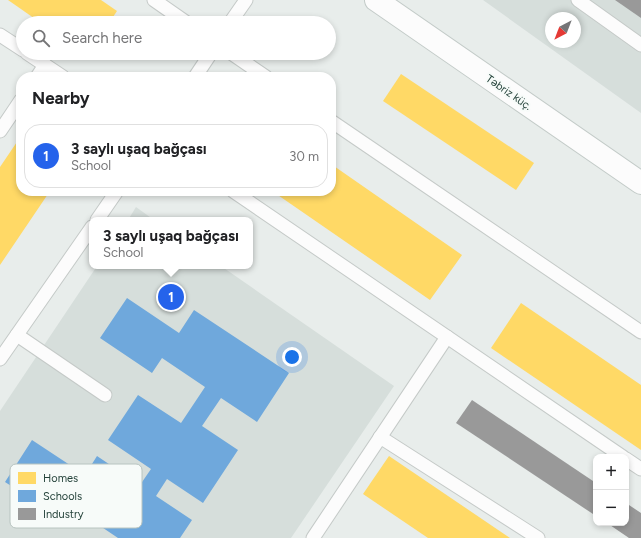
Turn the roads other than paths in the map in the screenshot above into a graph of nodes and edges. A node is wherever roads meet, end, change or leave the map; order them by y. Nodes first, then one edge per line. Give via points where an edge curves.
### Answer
1 (154, 0) edge
2 (246, 0) edge
3 (376, 0) edge
4 (578, 0) edge
5 (177, 16) edge
6 (235, 16) edge
7 (0, 35) edge
8 (16, 45) edge
9 (641, 45) edge
10 (38, 60) edge
11 (206, 60) edge
12 (241, 60) edge
13 (45, 65) junction
14 (40, 72) edge
15 (56, 72) edge
16 (198, 72) edge
17 (259, 72) edge
18 (16, 107) edge
19 (336, 124) edge
20 (1, 127) edge
21 (641, 184) edge
22 (114, 196) edge
23 (239, 196) edge
24 (99, 217) edge
25 (89, 231) edge
26 (641, 332) edge
27 (17, 335) junction
28 (447, 337) junction
29 (0, 359) edge
30 (104, 395) dead end
31 (380, 437) junction
32 (619, 454) edge
33 (629, 461) edge
34 (641, 469) edge
35 (313, 538) edge
36 (538, 538) edge

1 - 5 lane
2 - 6 lane
3 - 21 main road, Təbriz küç.
4 - 9 lane
7 - 8 lane
10 - 13 lane
11 - 16 lane
12 - 17 lane
13 - 14 lane
13 - 15 lane
18 - 20 lane
19 - 26 lane
22 - 24 lane
23 - 28 lane
25 - 27 lane
27 - 29 lane
27 - 30 lane
28 - 31 lane
28 - 32 lane
31 - 35 lane
31 - 36 lane
33 - 34 lane

